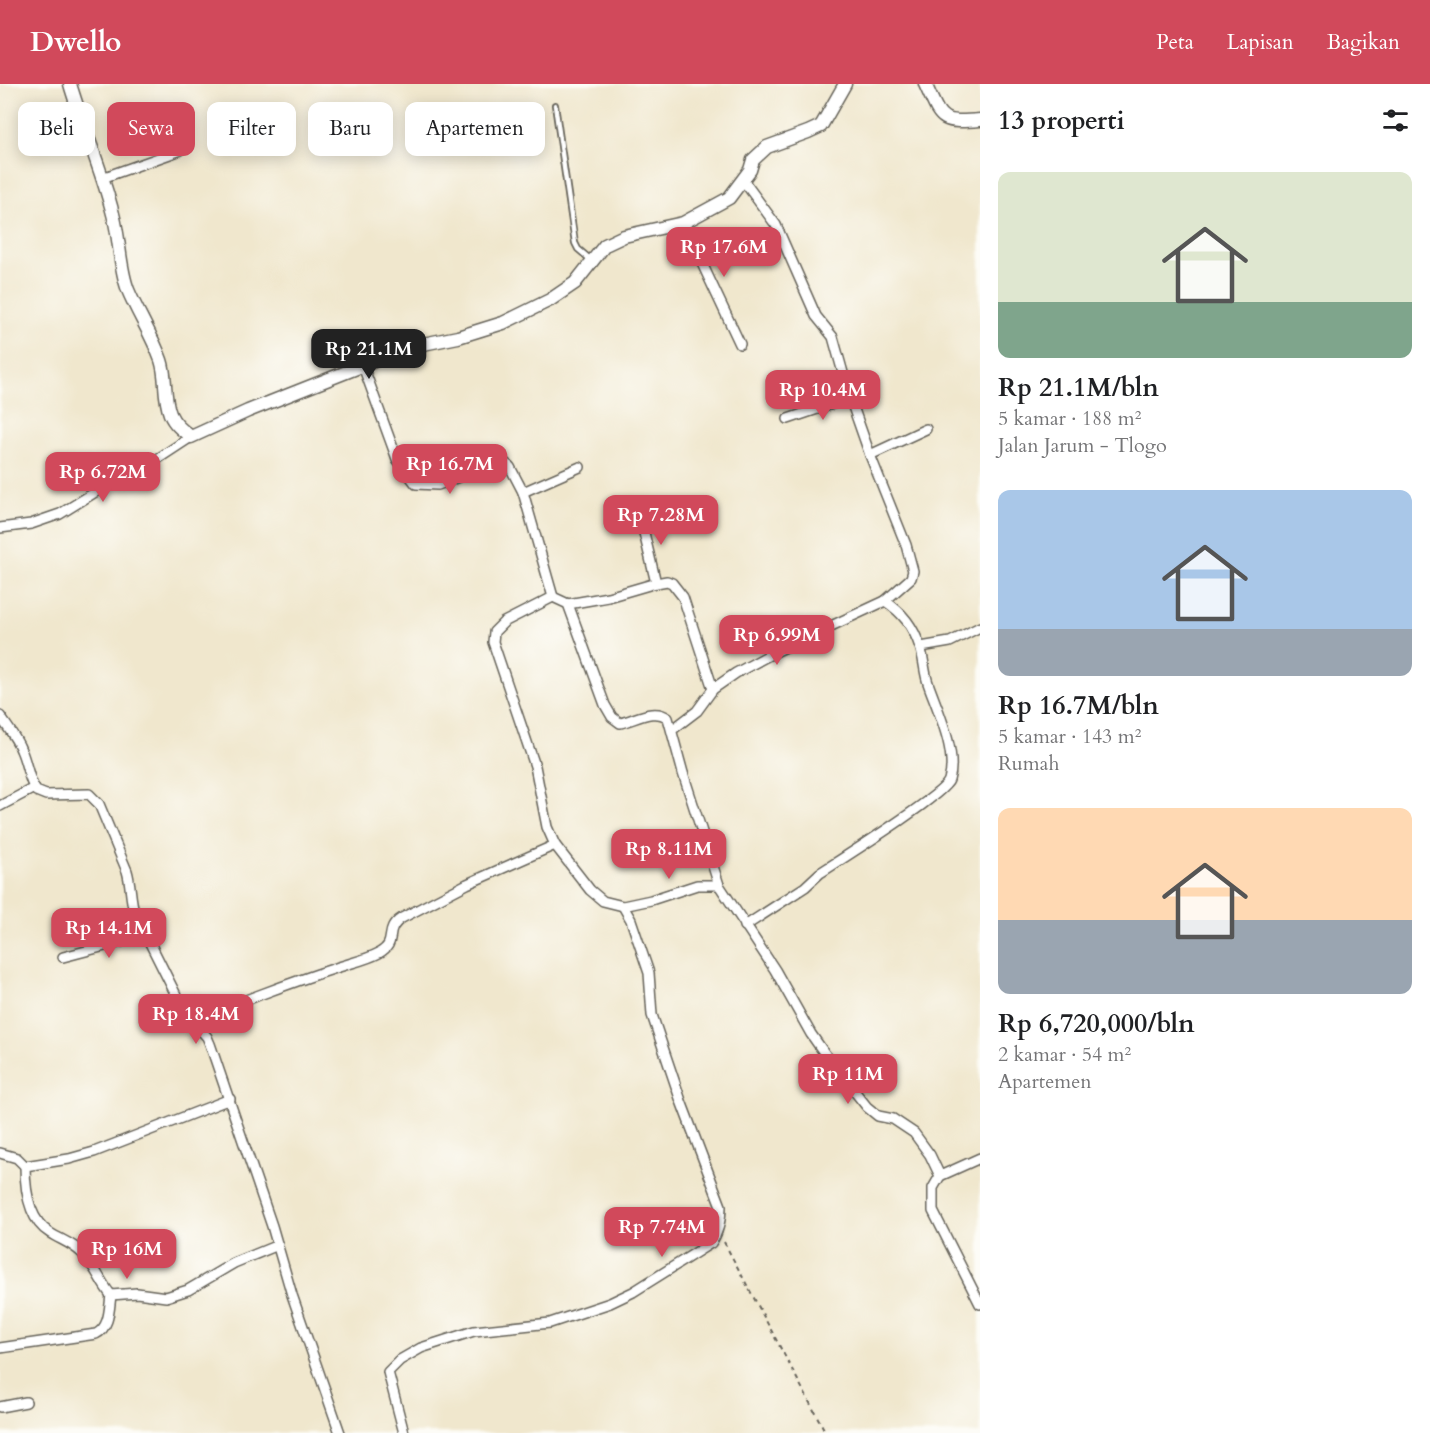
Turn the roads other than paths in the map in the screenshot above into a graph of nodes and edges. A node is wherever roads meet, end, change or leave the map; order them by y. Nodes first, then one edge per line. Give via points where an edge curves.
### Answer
1 (70, 84) edge
2 (845, 84) edge
3 (925, 84) edge
4 (555, 105) dead end
5 (980, 120) edge
6 (164, 156) edge
7 (102, 178) junction
8 (743, 180) junction
9 (683, 223) junction
10 (594, 262) junction
11 (740, 344) dead end
12 (363, 366) junction
13 (850, 398) junction
14 (788, 419) dead end
15 (926, 429) dead end
16 (191, 437) junction
17 (870, 455) junction
18 (580, 466) dead end
19 (523, 492) junction
20 (640, 516) dead end
21 (0, 528) edge
22 (656, 583) junction
23 (553, 597) junction
24 (885, 602) junction
25 (568, 604) junction
26 (980, 627) edge
27 (921, 647) junction
28 (713, 688) junction
29 (0, 716) edge
30 (672, 730) junction
31 (34, 788) junction
32 (0, 806) edge
33 (555, 845) junction
34 (719, 885) junction
35 (623, 906) junction
36 (745, 926) junction
37 (147, 935) junction
38 (63, 957) dead end
39 (196, 1026) junction
40 (230, 1099) junction
41 (0, 1153) edge
42 (980, 1158) edge
43 (25, 1166) junction
44 (940, 1176) junction
45 (278, 1245) junction
46 (111, 1295) junction
47 (980, 1304) edge
48 (0, 1348) edge
49 (26, 1402) dead end
50 (0, 1407) edge
51 (340, 1433) edge
52 (404, 1433) edge

1 - 7 street
2 - 8 street via 821,126 767,147 753,160
3 - 5 street via 937,110 948,121
4 - 10 lane via 575,243
6 - 7 street
7 - 16 street via 117,227 128,290 162,364 170,415
8 - 9 street via 729,198
8 - 13 street via 776,225 816,316 832,336
9 - 10 street via 624,236 605,245
9 - 11 street
10 - 12 street via 559,295 503,323 423,344
12 - 16 street
12 - 19 street via 397,459 417,484 438,485 496,463 510,467
13 - 14 street
13 - 17 street
15 - 17 street
16 - 21 street via 60,514 31,524
17 - 24 street via 913,571 911,578
18 - 19 street
19 - 23 street
20 - 22 street
22 - 25 street
22 - 28 street via 667,581 680,591
23 - 25 street
23 - 33 street via 504,622 494,632 493,642 535,766 547,827
24 - 27 street via 904,615
24 - 28 street via 773,653
25 - 30 street via 612,717 620,723 653,713 663,714
26 - 27 street via 950,642
27 - 36 street via 950,755 951,772 946,787
28 - 30 street via 697,711
29 - 31 street via 19,745
30 - 34 street
31 - 32 street
31 - 37 street via 46,795 94,797 122,855 134,911
33 - 35 street via 590,890 603,901
33 - 39 street via 467,884 393,923 391,942 377,955 215,1011
34 - 35 street via 697,885
34 - 36 street
35 - 52 street via 649,973 652,1015 721,1206 721,1221 711,1243 610,1303 550,1323 474,1331 420,1348 400,1360 388,1372
36 - 44 street via 811,1034 842,1076 878,1116 893,1119 914,1133
37 - 38 street
37 - 39 street via 184,1011
39 - 40 street via 207,1037
40 - 43 street via 94,1152
40 - 45 street
41 - 43 street via 17,1158
42 - 44 street
43 - 46 street via 27,1190 37,1221 82,1253
44 - 47 street via 933,1188 933,1210
45 - 46 street via 166,1297
45 - 51 street
46 - 48 street via 107,1323 101,1332
49 - 50 street

